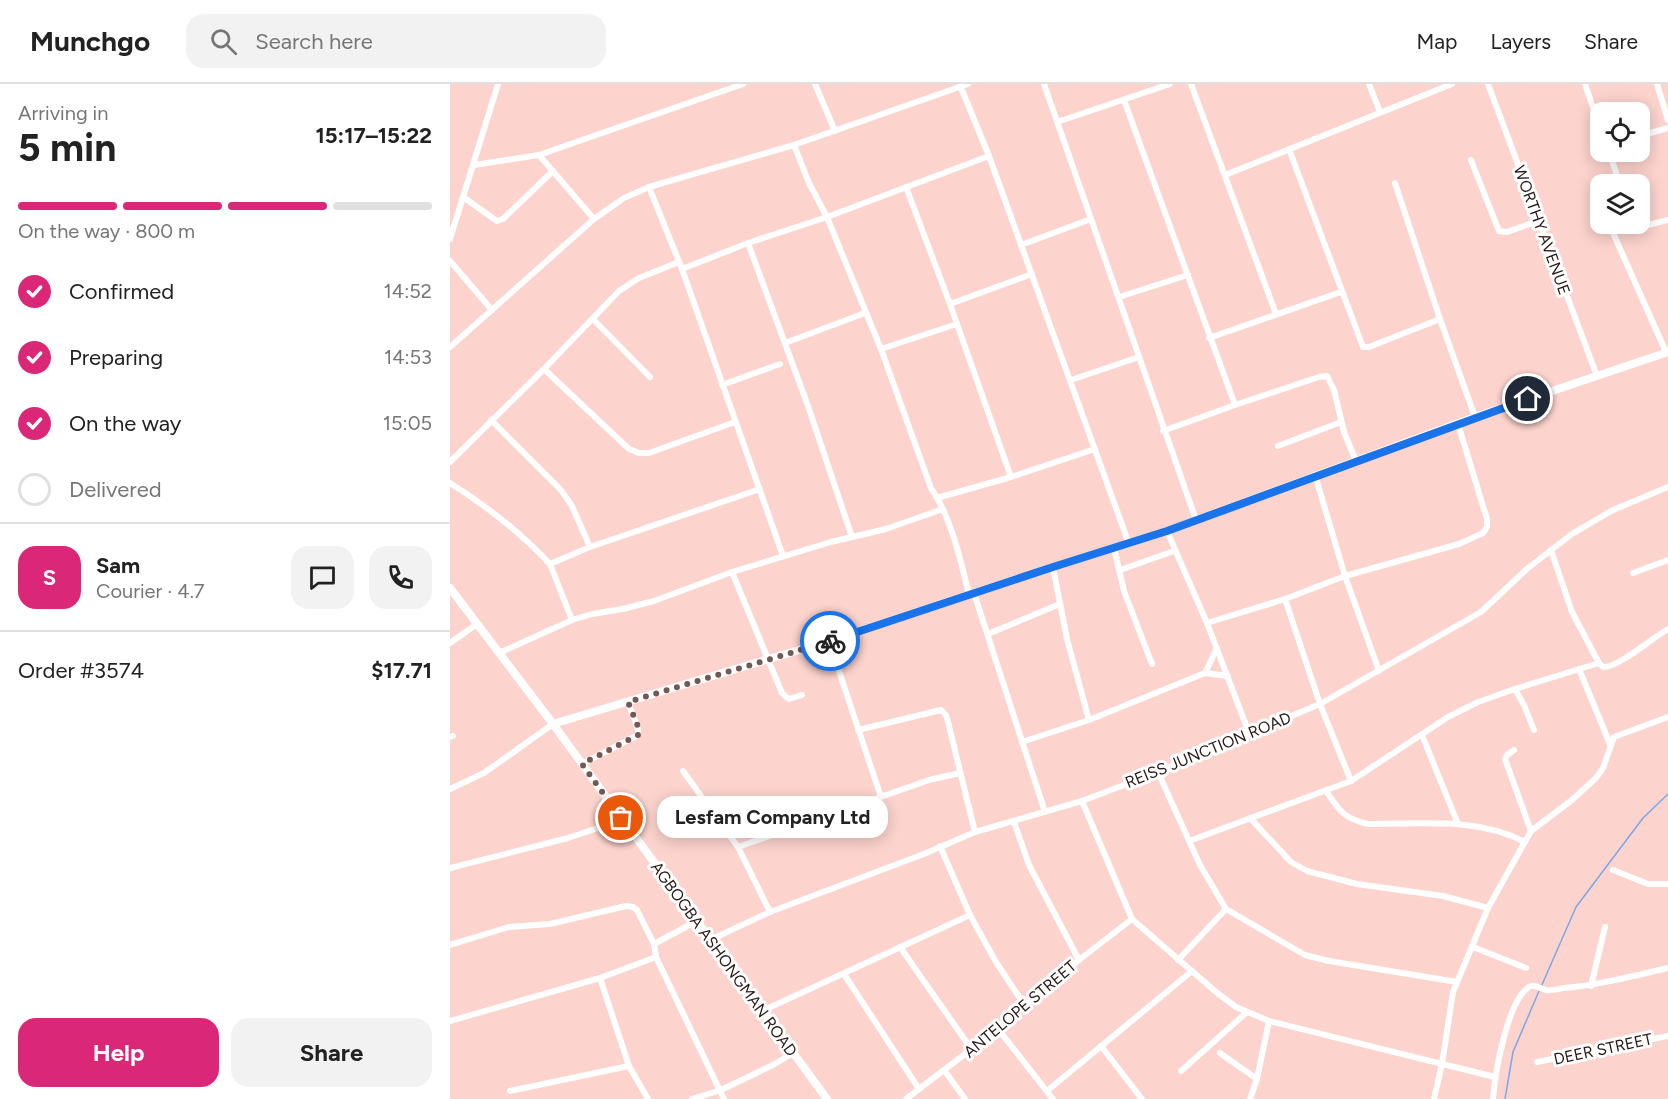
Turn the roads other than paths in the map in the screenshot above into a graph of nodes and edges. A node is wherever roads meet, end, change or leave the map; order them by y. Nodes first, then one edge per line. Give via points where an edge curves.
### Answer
1 (498, 84) edge
2 (744, 84) edge
3 (815, 84) edge
4 (968, 84) edge
5 (1044, 84) edge
6 (1170, 84) edge
7 (1191, 84) edge
8 (1368, 84) edge
9 (1452, 84) edge
10 (1488, 84) edge
11 (1585, 84) edge
12 (1657, 84) edge
13 (960, 85) edge
14 (1124, 100) junction
15 (1591, 102) edge
16 (1380, 112) junction
17 (1668, 120) edge
18 (1056, 122) junction
19 (1668, 128) edge
20 (835, 131) junction
21 (1650, 133) edge
22 (794, 145) junction
23 (1289, 149) junction
24 (539, 155) junction
25 (989, 156) junction
26 (1470, 160) dead end
27 (474, 165) junction
28 (553, 171) junction
29 (1225, 175) junction
30 (1395, 183) dead end
31 (649, 187) junction
32 (906, 187) junction
33 (463, 197) junction
34 (827, 217) junction
35 (594, 219) junction
36 (1091, 219) junction
37 (1668, 220) edge
38 (1538, 221) junction
39 (1650, 224) edge
40 (1614, 234) edge
41 (450, 239) edge
42 (748, 243) junction
43 (1021, 245) junction
44 (450, 261) edge
45 (680, 265) junction
46 (1032, 274) junction
47 (1188, 275) junction
48 (1341, 291) junction
49 (1119, 297) junction
50 (950, 304) junction
51 (492, 310) junction
52 (865, 313) junction
53 (1276, 314) junction
54 (593, 319) junction
55 (1440, 319) junction
56 (957, 324) junction
57 (1209, 338) junction
58 (785, 343) junction
59 (450, 347) edge
60 (881, 349) junction
61 (1667, 352) edge
62 (1139, 357) junction
63 (780, 364) dead end
64 (544, 369) junction
65 (1597, 376) junction
66 (650, 377) dead end
67 (1071, 380) junction
68 (722, 385) junction
69 (1235, 405) junction
70 (1475, 417) junction
71 (491, 420) junction
72 (735, 422) junction
73 (1341, 422) junction
74 (1458, 424) junction
75 (1163, 431) junction
76 (1278, 446) dead end
77 (1095, 449) junction
78 (1356, 461) junction
79 (450, 462) edge
80 (1315, 476) junction
81 (1011, 477) junction
82 (450, 483) edge
83 (1668, 487) edge
84 (760, 489) junction
85 (938, 498) junction
86 (943, 508) junction
87 (1196, 520) junction
88 (1167, 531) junction
89 (852, 537) junction
90 (1129, 544) junction
91 (590, 547) junction
92 (1114, 548) junction
93 (1174, 550) junction
94 (1551, 550) junction
95 (783, 556) junction
96 (1668, 560) edge
97 (550, 564) junction
98 (1053, 567) junction
99 (1120, 570) junction
100 (732, 572) junction
101 (1633, 573) dead end
102 (1345, 576) junction
103 (450, 588) edge
104 (972, 593) junction
105 (1285, 598) junction
106 (1060, 604) junction
107 (572, 620) junction
108 (1207, 623) junction
109 (477, 624) junction
110 (1668, 629) edge
111 (987, 634) junction
112 (829, 641) junction
113 (450, 643) edge
114 (1217, 648) junction
115 (499, 653) junction
116 (767, 660) junction
117 (1599, 663) junction
118 (1152, 664) dead end
119 (1579, 669) junction
120 (1379, 671) junction
121 (1205, 673) junction
122 (1228, 676) junction
123 (1515, 688) junction
124 (802, 694) dead end
125 (628, 702) junction
126 (1320, 704) junction
127 (1668, 717) edge
128 (1089, 720) junction
129 (553, 724) junction
130 (858, 730) junction
131 (1533, 730) dead end
132 (1249, 733) junction
133 (1422, 735) junction
134 (1022, 742) junction
135 (1610, 744) junction
136 (1514, 750) dead end
137 (582, 764) junction
138 (683, 771) dead end
139 (1158, 772) junction
140 (960, 773) junction
141 (1351, 781) junction
142 (450, 789) edge
143 (1326, 791) junction
144 (881, 797) junction
145 (1082, 801) junction
146 (1046, 812) junction
147 (621, 818) junction
148 (1250, 818) junction
149 (1014, 822) junction
150 (1458, 824) junction
151 (1531, 831) junction
152 (975, 832) junction
153 (1189, 841) junction
154 (1526, 842) junction
155 (940, 846) junction
156 (738, 847) junction
157 (450, 868) edge
158 (1613, 870) dead end
159 (1668, 884) edge
160 (1488, 908) junction
161 (1226, 909) junction
162 (770, 912) junction
163 (970, 915) junction
164 (1132, 918) junction
165 (697, 921) junction
166 (1605, 927) dead end
167 (710, 940) junction
168 (654, 944) junction
169 (450, 945) edge
170 (900, 947) junction
171 (1473, 947) junction
172 (656, 957) junction
173 (1079, 960) junction
174 (1178, 960) junction
175 (1526, 968) dead end
176 (1668, 968) edge
177 (1192, 971) junction
178 (844, 974) junction
179 (600, 978) junction
180 (1457, 982) junction
181 (1591, 986) junction
182 (1025, 1006) junction
183 (762, 1011) junction
184 (1247, 1012) junction
185 (450, 1021) edge
186 (1269, 1022) junction
187 (998, 1029) junction
188 (1668, 1036) edge
189 (1101, 1046) junction
190 (972, 1050) junction
191 (793, 1053) junction
192 (1220, 1053) dead end
193 (1537, 1062) dead end
194 (1442, 1064) junction
195 (629, 1066) junction
196 (944, 1071) junction
197 (1181, 1071) dead end
198 (1495, 1077) junction
199 (1257, 1078) junction
200 (919, 1089) junction
201 (721, 1090) junction
202 (510, 1091) dead end
203 (1047, 1091) junction
204 (648, 1099) edge
205 (692, 1099) edge
206 (724, 1099) edge
207 (827, 1099) edge
208 (906, 1099) edge
209 (965, 1099) edge
210 (1053, 1099) edge
211 (1142, 1099) edge
212 (1250, 1099) edge
213 (1434, 1099) edge
214 (1493, 1099) edge

1 - 27 street
2 - 24 street
3 - 20 street
4 - 13 street
5 - 18 street
6 - 14 street
7 - 29 street
8 - 16 street
9 - 16 street
10 - 38 street, WORTHY AVENUE
11 - 15 street
12 - 17 street
13 - 20 street
13 - 25 street
14 - 18 street
14 - 47 street
16 - 23 street
18 - 36 street
19 - 21 street
20 - 22 street
22 - 31 street
22 - 34 street
23 - 29 street
23 - 48 street
24 - 27 street
24 - 28 street
25 - 32 street
25 - 43 street
26 - 38 street via 1499,231
27 - 33 street
28 - 33 street via 497,221
28 - 35 street
29 - 53 street
30 - 55 street
31 - 35 street via 624,198
31 - 45 street
32 - 34 street
32 - 50 street
33 - 41 street
34 - 42 street
34 - 52 street
35 - 51 street
36 - 43 street
36 - 49 street
37 - 39 street
38 - 65 street, WORTHY AVENUE
40 - 61 street
42 - 45 street
42 - 58 street
43 - 46 street
44 - 51 street
45 - 54 street via 628,284
45 - 68 street
46 - 50 street
46 - 67 street
47 - 49 street
47 - 57 street
48 - 53 street
48 - 55 street via 1363,347
49 - 62 street
50 - 56 street
51 - 59 street
52 - 58 street
52 - 60 street
53 - 57 street
54 - 64 street
54 - 66 street
55 - 70 street
56 - 60 street
56 - 81 street
57 - 69 street
58 - 89 street
60 - 85 street
61 - 65 street
62 - 67 street
62 - 75 street
63 - 68 street
64 - 71 street
64 - 72 street via 629,449 639,453 649,453
65 - 70 street
67 - 77 street
68 - 72 street
69 - 73 street via 1327,376
69 - 75 street
70 - 74 street
71 - 79 street
71 - 91 street via 561,490 573,506
72 - 84 street
73 - 76 street
73 - 78 street
74 - 78 street
74 - 102 street via 1487,519 1484,533 1459,544
75 - 87 street
77 - 81 street
77 - 90 street
78 - 80 street
80 - 87 street
80 - 102 street
81 - 85 street
82 - 97 street via 533,546
83 - 94 street, REISS JUNCTION ROAD via 1613,510
84 - 91 street
84 - 95 street
85 - 86 street
86 - 89 street
86 - 104 street
87 - 88 street
88 - 90 street
88 - 93 street
89 - 95 street
90 - 92 street
91 - 97 street
92 - 98 street
92 - 99 street
93 - 99 street
93 - 108 street
94 - 117 street via 1572,612
94 - 120 street, REISS JUNCTION ROAD via 1481,612
95 - 100 street
96 - 101 street
97 - 107 street
98 - 104 street
98 - 106 street
99 - 118 street
100 - 107 street via 654,601
100 - 116 street
102 - 105 street
102 - 120 street
103 - 109 street, AGBOGBA ASHONGMAN ROAD
104 - 111 street
104 - 112 street
105 - 108 street
105 - 126 street
106 - 111 street
106 - 128 street
107 - 115 street
108 - 114 street
109 - 113 street
109 - 115 street, AGBOGBA ASHONGMAN ROAD
110 - 117 street via 1614,664 1607,667
111 - 134 street
112 - 116 street
112 - 130 street
114 - 121 street
114 - 122 street
115 - 129 street, AGBOGBA ASHONGMAN ROAD
116 - 124 street via 785,698
116 - 125 street
117 - 119 street
119 - 123 street
119 - 135 street
120 - 126 street, REISS JUNCTION ROAD
121 - 122 street
121 - 128 street
122 - 132 street
123 - 131 street
123 - 133 street via 1458,712
125 - 129 street
125 - 137 street via 638,735
126 - 132 street, REISS JUNCTION ROAD
126 - 141 street
127 - 135 street via 1614,737
128 - 134 street
129 - 137 street, AGBOGBA ASHONGMAN ROAD
129 - 142 street via 484,773
130 - 140 street via 941,710 946,714
130 - 144 street
132 - 139 street, REISS JUNCTION ROAD
133 - 141 street
133 - 150 street
134 - 146 street
135 - 151 street via 1596,778
136 - 151 street via 1505,759
137 - 147 street, AGBOGBA ASHONGMAN ROAD
138 - 156 street
139 - 145 street, REISS JUNCTION ROAD
139 - 153 street
140 - 144 street
140 - 152 street
141 - 143 street
143 - 148 street
143 - 150 street via 1342,814 1355,821
144 - 156 street
145 - 146 street, REISS JUNCTION ROAD
145 - 164 street
146 - 149 street, REISS JUNCTION ROAD
147 - 157 street via 568,838
147 - 165 street, AGBOGBA ASHONGMAN ROAD
148 - 153 street
148 - 160 street via 1291,862 1307,871
149 - 152 street, REISS JUNCTION ROAD
149 - 173 street via 1029,864
150 - 154 street via 1492,829
151 - 154 street
152 - 155 street, REISS JUNCTION ROAD
153 - 161 street
154 - 160 street
155 - 162 street, REISS JUNCTION ROAD
155 - 163 street
156 - 162 street
158 - 159 street via 1648,884
160 - 171 street
161 - 174 street
161 - 180 street via 1305,955
162 - 167 street, REISS JUNCTION ROAD
163 - 170 street
163 - 182 street
164 - 173 street, ANTELOPE STREET
164 - 174 street
165 - 167 street, AGBOGBA ASHONGMAN ROAD
165 - 168 street
166 - 181 street
167 - 183 street, AGBOGBA ASHONGMAN ROAD
168 - 169 street via 637,910 626,906 550,924 509,927
168 - 172 street
170 - 178 street
170 - 190 street
171 - 175 street
171 - 180 street
172 - 179 street
172 - 201 street
173 - 182 street, ANTELOPE STREET
174 - 177 street
176 - 181 street
177 - 184 street
177 - 189 street
178 - 183 street
178 - 200 street
179 - 185 street
179 - 195 street
180 - 194 street
181 - 198 street via 1545,990 1528,987 1517,1002 1502,1041
182 - 187 street, ANTELOPE STREET
183 - 191 street, AGBOGBA ASHONGMAN ROAD
184 - 186 street
184 - 197 street
186 - 194 street
186 - 199 street
187 - 190 street, ANTELOPE STREET
187 - 203 street
188 - 193 street, DEER STREET
189 - 203 street
189 - 211 street
190 - 196 street, ANTELOPE STREET
191 - 201 street
191 - 207 street, AGBOGBA ASHONGMAN ROAD
192 - 199 street
194 - 198 street
194 - 213 street
195 - 202 street
195 - 204 street
196 - 200 street, ANTELOPE STREET
196 - 209 street
198 - 214 street
199 - 212 street
200 - 208 street, ANTELOPE STREET
201 - 205 street
201 - 206 street
203 - 210 street

